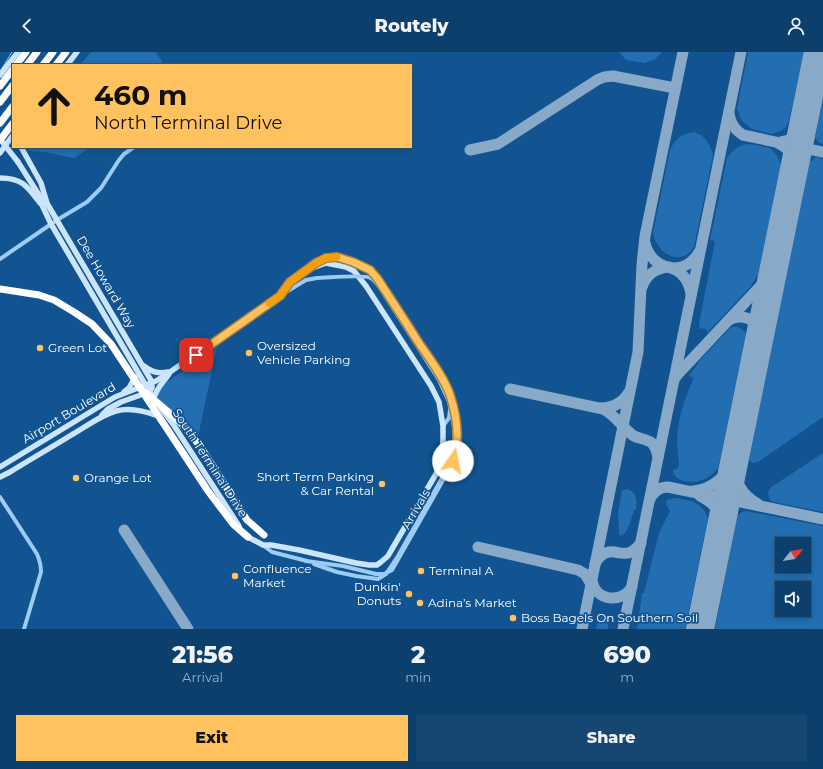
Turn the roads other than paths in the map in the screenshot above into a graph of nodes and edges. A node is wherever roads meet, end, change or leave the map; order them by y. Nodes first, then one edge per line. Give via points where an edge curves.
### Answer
1 (18, 52) edge
2 (26, 52) edge
3 (37, 52) edge
4 (53, 52) edge
5 (66, 52) edge
6 (77, 52) edge
7 (17, 64) edge
8 (29, 64) edge
9 (44, 64) edge
10 (57, 64) edge
11 (68, 64) edge
12 (12, 70) edge
13 (0, 75) edge
14 (0, 86) edge
15 (12, 86) edge
16 (0, 102) edge
17 (12, 107) edge
18 (0, 123) edge
19 (12, 124) edge
20 (12, 136) edge
21 (0, 140) edge
22 (22, 148) edge
23 (133, 148) edge
24 (0, 152) edge
25 (0, 178) edge
26 (45, 205) junction
27 (57, 220) junction
28 (51, 224) junction
29 (0, 259) edge
30 (307, 270) junction
31 (0, 289) edge
32 (97, 290) junction
33 (92, 293) junction
34 (280, 296) junction
35 (114, 331) junction
36 (135, 354) junction
37 (141, 364) junction
38 (134, 367) junction
39 (170, 372) junction
40 (152, 382) junction
41 (137, 384) junction
42 (145, 385) junction
43 (149, 392) junction
44 (450, 394) junction
45 (121, 395) junction
46 (154, 399) junction
47 (99, 418) junction
48 (172, 424) junction
49 (443, 426) junction
50 (0, 467) edge
51 (0, 477) edge
52 (0, 497) edge
53 (264, 535) dead end
54 (248, 537) junction
55 (263, 545) junction
56 (306, 561) junction
57 (24, 629) edge

1 - 13 main road
2 - 7 highway
3 - 8 highway
4 - 9 highway
5 - 10 highway
6 - 11 main road
12 - 14 highway
15 - 16 highway
17 - 18 highway
19 - 21 highway, bridge
20 - 24 main road
21 - 26 main road, Dee Howard Way, bridge via 18,162
22 - 26 main road via 41,183
23 - 27 street via 119,160 98,192 87,202
25 - 26 main road via 15,179 24,184
26 - 27 main road, Dee Howard Way
26 - 28 main road, Dee Howard Way
27 - 28 street
27 - 32 main road, Dee Howard Way
28 - 29 street
28 - 33 main road, Dee Howard Way
30 - 34 main road via 290,282
30 - 44 street, Arrivals via 326,258 337,257 370,270 405,320
30 - 49 main road via 326,263 354,271 431,386 439,402
31 - 41 highway, bridge via 39,295 59,303 85,319 111,344
32 - 33 street
32 - 36 main road, Dee Howard Way
33 - 35 main road, Dee Howard Way
34 - 39 main road
34 - 56 street, bridge via 306,280 316,278 371,278 439,380 449,402 454,426 452,454 446,471 386,574 378,579 356,576
35 - 36 main road via 132,354
35 - 38 main road, Dee Howard Way
36 - 37 main road, Dee Howard Way
37 - 39 main road via 150,371
37 - 40 main road, Dee Howard Way
38 - 42 main road, Dee Howard Way
38 - 45 main road via 135,375 129,388
39 - 40 main road, Airport Boulevard
39 - 46 main road via 157,390
40 - 42 main road, Airport Boulevard
40 - 43 main road
41 - 53 highway, bridge via 181,423 200,446 247,520
41 - 54 highway, bridge via 208,491 233,524
42 - 43 main road, South Terminal Drive
42 - 45 main road, Airport Boulevard
43 - 46 main road, South Terminal Drive
43 - 47 main road via 121,402
44 - 49 street via 449,418
44 - 56 street, Arrivals via 457,428 453,461 392,570 376,574
45 - 50 main road, Airport Boulevard
46 - 48 main road, South Terminal Drive
47 - 48 main road, Airport Boulevard via 128,409 150,412
47 - 51 main road, Airport Boulevard
48 - 54 main road, South Terminal Drive
49 - 55 main road via 443,441 437,470 388,556 381,562 369,565
52 - 57 street via 37,554 41,567
54 - 55 main road, South Terminal Drive
55 - 56 street via 272,552

